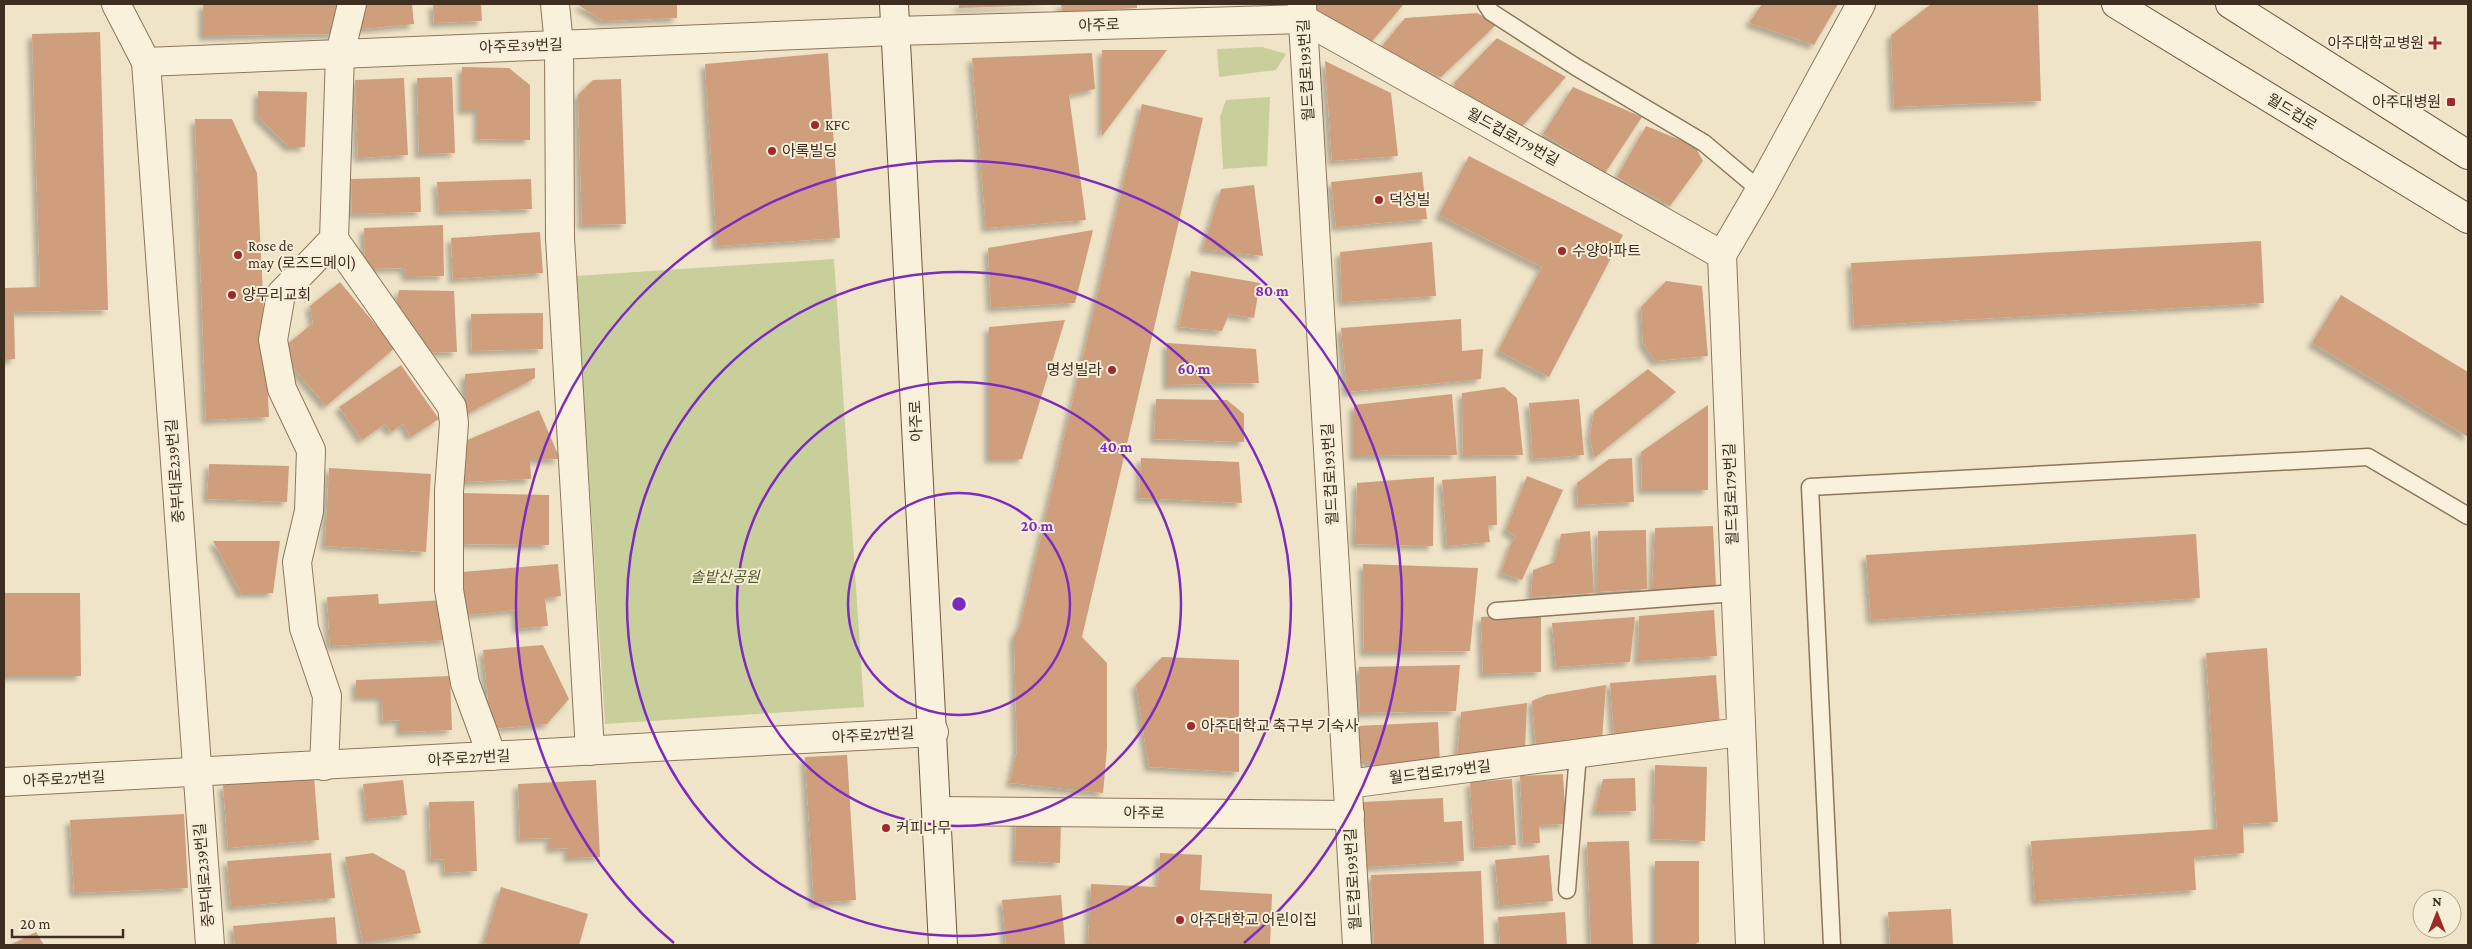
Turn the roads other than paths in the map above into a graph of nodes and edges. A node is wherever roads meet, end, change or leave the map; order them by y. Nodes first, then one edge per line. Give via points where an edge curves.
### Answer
1 (116, 4) edge
2 (352, 4) edge
3 (555, 4) edge
4 (894, 4) edge
5 (1486, 4) edge
6 (1861, 4) edge
7 (2116, 4) edge
8 (2230, 4) edge
9 (1303, 11) edge
10 (895, 30) junction
11 (559, 45) junction
12 (340, 54) junction
13 (146, 62) junction
14 (2468, 155) edge
15 (1760, 190) junction
16 (2468, 219) edge
17 (334, 239) junction
18 (1722, 255) junction
19 (2468, 516) edge
20 (1735, 593) junction
21 (1496, 611) dead end
22 (934, 732) junction
23 (1740, 732) junction
24 (590, 751) junction
25 (1578, 754) junction
26 (492, 756) junction
27 (324, 766) junction
28 (196, 773) junction
29 (4, 782) edge
30 (1348, 784) junction
31 (938, 811) junction
32 (1350, 815) junction
33 (1567, 890) dead end
34 (210, 945) edge
35 (944, 945) edge
36 (1357, 945) edge
37 (1750, 945) edge
38 (1832, 945) edge

1 - 13 street, 중부대로239번길
2 - 12 street
3 - 11 street
4 - 10 street, 아주로
5 - 15 lane via 1491,12 1576,67 1704,143
6 - 15 street
7 - 16 street, 월드컵로
8 - 14 street
9 - 10 street, 아주로
9 - 18 street, 월드컵로179번길
9 - 30 street, 월드컵로193번길
10 - 11 street, 아주로39번길
10 - 22 street, 아주로
11 - 12 street, 아주로39번길
11 - 24 street via 560,238
12 - 13 street, 아주로39번길
12 - 17 street
13 - 28 street, 중부대로239번길
15 - 18 street
17 - 26 street via 452,407 449,590 465,683
17 - 27 street via 281,294 273,340 282,390 311,450 309,511 297,562 304,628 326,696
18 - 20 street, 월드컵로179번길
19 - 38 lane via 2368,457 1810,487
20 - 21 lane
20 - 23 street, 월드컵로179번길
22 - 24 street, 아주로27번길
22 - 31 street, 아주로
23 - 25 street, 월드컵로179번길
23 - 37 street, 월드컵로179번길
24 - 26 street, 아주로27번길
25 - 30 street, 월드컵로179번길
25 - 33 lane
26 - 27 street, 아주로27번길
27 - 28 street, 아주로27번길
28 - 29 street, 아주로27번길
28 - 34 street, 중부대로239번길
30 - 32 street, 월드컵로193번길
31 - 32 street, 아주로
31 - 35 street, 아주로
32 - 36 street, 월드컵로193번길

